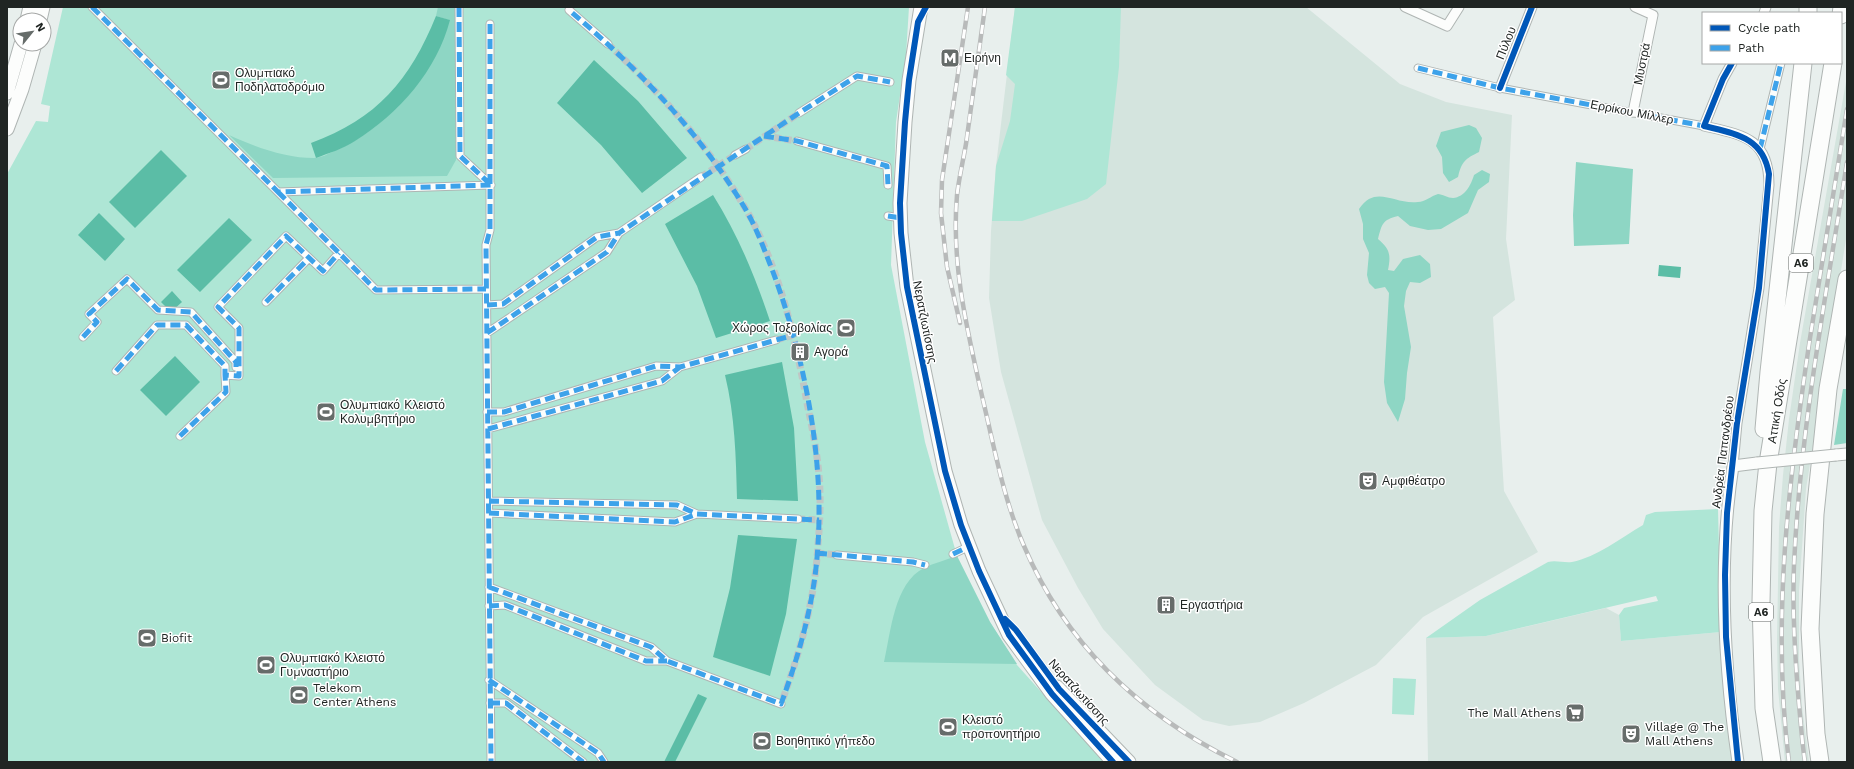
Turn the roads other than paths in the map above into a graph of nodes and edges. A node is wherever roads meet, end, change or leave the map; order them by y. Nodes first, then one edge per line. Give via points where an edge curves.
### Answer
1 (92, 7) edge
2 (459, 7) edge
3 (921, 7) edge
4 (926, 7) edge
5 (1405, 7) edge
6 (1459, 7) edge
7 (1532, 7) edge
8 (1635, 7) edge
9 (568, 10) dead end
10 (918, 22) junction
11 (490, 24) dead end
12 (608, 44) tunnel mouth
13 (19, 52) edge
14 (32, 52) edge
15 (1731, 64) edge
16 (1781, 64) edge
17 (1803, 64) edge
18 (1833, 64) edge
19 (1418, 68) dead end
20 (890, 82) dead end
21 (1500, 88) junction
22 (7, 93) edge
23 (1632, 112) junction
24 (799, 113) tunnel mouth
25 (1704, 126) junction
26 (7, 129) edge
27 (797, 141) tunnel mouth
28 (746, 149) tunnel mouth
29 (1760, 149) junction
30 (735, 155) tunnel mouth
31 (701, 177) tunnel mouth
32 (490, 185) junction
33 (888, 185) dead end
34 (278, 192) junction
35 (619, 232) junction
36 (339, 253) junction
37 (309, 258) junction
38 (1847, 279) edge
39 (486, 289) junction
40 (266, 302) dead end
41 (487, 305) junction
42 (487, 333) junction
43 (83, 337) dead end
44 (776, 340) tunnel mouth
45 (680, 368) junction
46 (116, 371) dead end
47 (225, 375) junction
48 (237, 376) junction
49 (487, 412) junction
50 (488, 429) junction
51 (180, 436) dead end
52 (1842, 455) edge
53 (1763, 463) junction
54 (1733, 466) junction
55 (489, 501) junction
56 (489, 513) junction
57 (697, 514) junction
58 (798, 519) tunnel mouth
59 (970, 546) junction
60 (953, 554) dead end
61 (837, 555) tunnel mouth
62 (925, 565) dead end
63 (489, 587) junction
64 (489, 606) junction
65 (1000, 614) junction
66 (667, 661) junction
67 (489, 680) junction
68 (490, 703) junction
69 (781, 704) dead end
70 (491, 762) edge
71 (582, 762) edge
72 (604, 762) edge
73 (1113, 762) edge
74 (1129, 762) edge
75 (1738, 762) edge
76 (1772, 762) edge
77 (1820, 762) edge

1 - 34 street
2 - 32 street via 460,156
3 - 10 main road, Νερατζιωτίσσης
4 - 10 street, Νερατζιωτίσσης
5 - 6 street via 1447,26
7 - 21 street, Πύλου
8 - 23 street, Μυστρά via 1652,15
9 - 12 street
10 - 59 main road, Νερατζιωτίσσης via 894,217 945,471
11 - 32 street
13 - 22 main road
14 - 26 main road
15 - 25 street
16 - 29 street
17 - 53 highway via 1764,414
18 - 53 highway, Αττική Οδός / Α6
19 - 21 street, Ερρίκου Μίλλερ
20 - 24 street via 857,76
21 - 23 street, Ερρίκου Μίλλερ
23 - 25 street, Ερρίκου Μίλλερ
25 - 29 street, Ερρίκου Μίλλερ via 1742,136
27 - 33 street via 887,166
28 - 30 street
29 - 54 street, Ανδρέα Παπανδρέου via 1768,165 1769,185 1759,288 1737,423
31 - 35 street
32 - 34 street
32 - 39 street
34 - 36 street
35 - 41 street via 596,237 503,304
35 - 42 street via 607,252
36 - 37 street via 323,271
36 - 39 street via 376,290
37 - 40 street
37 - 48 street via 286,236 218,306 239,328
38 - 77 highway via 1828,389 1815,514 1810,629
39 - 41 street
41 - 42 street
42 - 49 street
43 - 48 street via 97,322 89,314 126,279 158,310 191,312 236,362
44 - 45 street
45 - 49 street via 656,366 504,412
45 - 50 street via 662,381
46 - 47 street via 157,325 186,325 225,366
47 - 48 street
47 - 51 street via 226,392
49 - 50 street
50 - 55 street
52 - 53 street, bridge
53 - 54 street
53 - 76 highway, Αττική Οδός / Α6 via 1761,602 1764,708
54 - 75 street, Ανδρέα Παπανδρέου via 1727,513 1725,590 1728,668
55 - 56 street
55 - 57 street via 677,505
56 - 57 street via 675,522
56 - 63 street
57 - 58 street
59 - 60 street
59 - 65 main road, Νερατζιωτίσσης via 988,592
61 - 62 street
63 - 64 street
63 - 66 street via 651,647
64 - 66 street via 505,606 646,661
64 - 67 street
65 - 73 main road, Νερατζιωτίσσης via 1009,635 1047,688
65 - 74 main road, Νερατζιωτίσσης via 1016,630 1059,689
66 - 69 street
67 - 68 street
67 - 72 street via 598,754
68 - 70 street
68 - 71 street via 506,703

